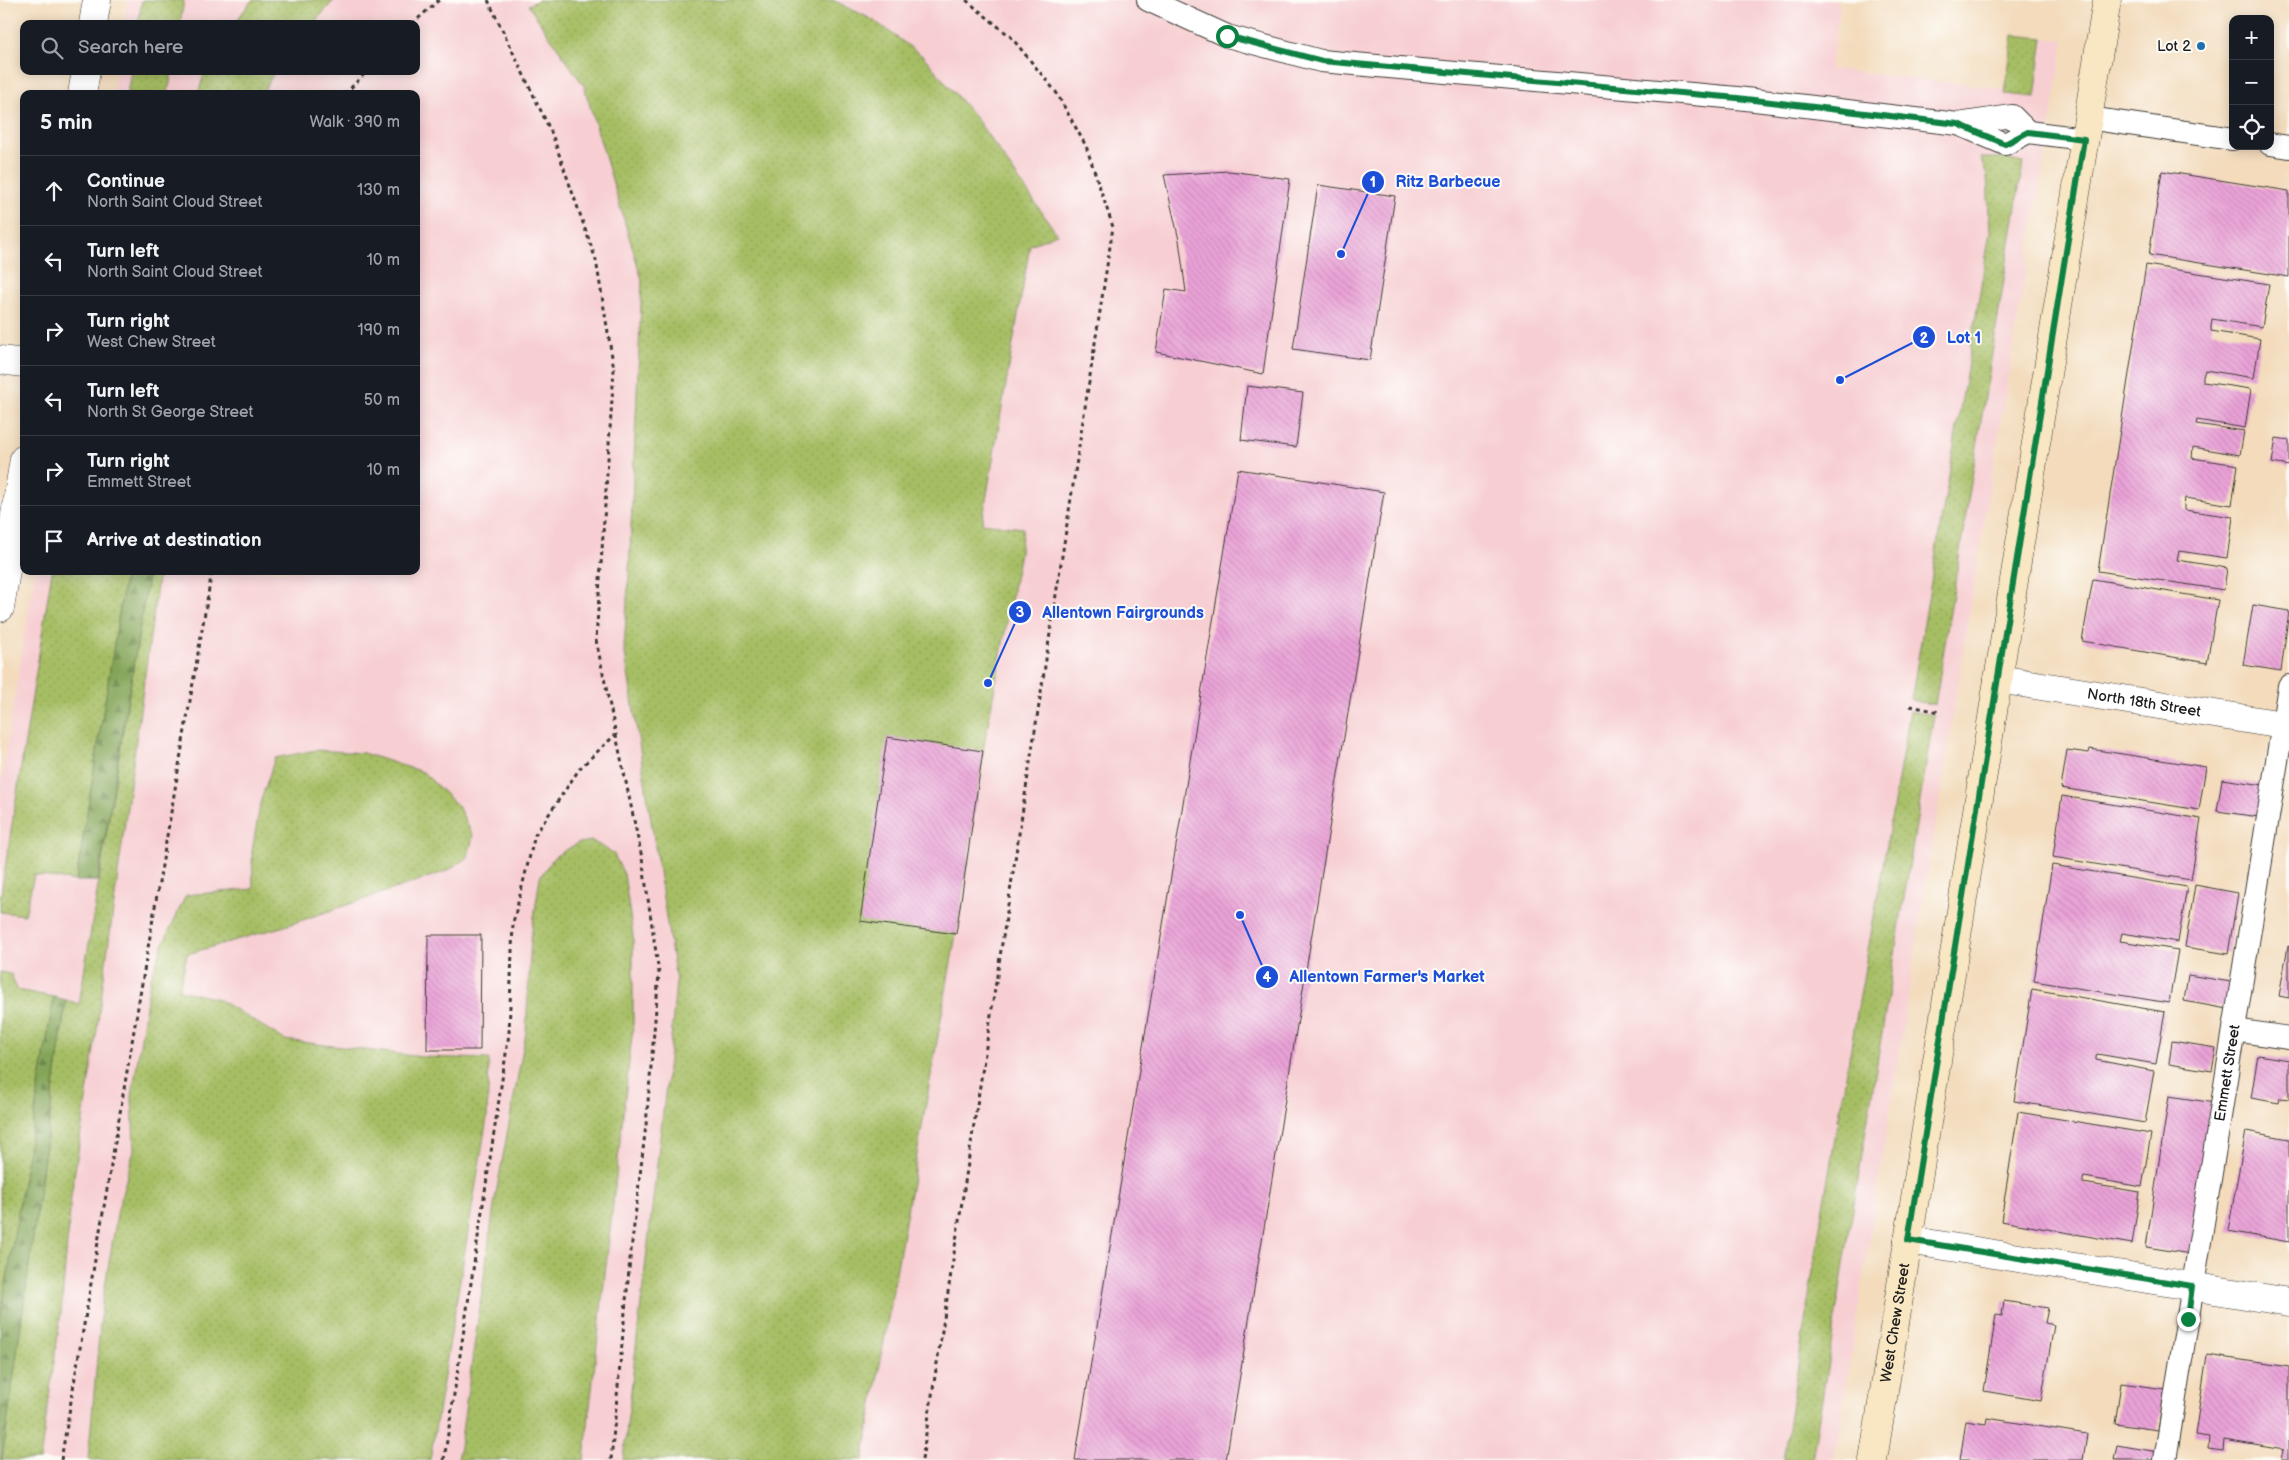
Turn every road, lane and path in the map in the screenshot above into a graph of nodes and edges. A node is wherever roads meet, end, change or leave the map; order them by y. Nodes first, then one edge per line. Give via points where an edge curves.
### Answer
1 (97, 0) edge
2 (439, 0) edge
3 (488, 0) edge
4 (966, 0) edge
5 (1148, 0) edge
6 (2107, 0) edge
7 (94, 20) edge
8 (416, 20) edge
9 (85, 75) edge
10 (363, 75) edge
11 (83, 90) edge
12 (349, 90) edge
13 (2086, 128) junction
14 (2229, 139) edge
15 (2274, 145) edge
16 (2289, 147) edge
17 (0, 360) edge
18 (20, 363) edge
19 (20, 484) edge
20 (211, 575) edge
21 (0, 608) edge
22 (1998, 679) junction
23 (2289, 686) edge
24 (1910, 706) dead end
25 (1940, 712) dead end
26 (2286, 725) edge
27 (615, 735) junction
28 (2234, 1030) junction
29 (2289, 1038) edge
30 (1908, 1240) junction
31 (2192, 1286) junction
32 (2289, 1302) edge
33 (61, 1460) edge
34 (444, 1460) edge
35 (611, 1460) edge
36 (922, 1460) edge
37 (1873, 1460) edge
38 (2165, 1460) edge

1 - 7 street
2 - 8 path
3 - 27 path via 552,134 596,260 614,369 596,640
4 - 36 path via 1011,37 1056,92 1086,146 1113,227
5 - 13 lane via 1227,36 1322,61 1727,97 1958,124 2012,116 2028,132
6 - 13 street, West Chew Street
9 - 11 street
10 - 12 path
13 - 14 lane
13 - 22 street, West Chew Street
15 - 16 lane
17 - 18 street
19 - 21 street
20 - 33 path
22 - 26 street, North 18th Street
22 - 30 street, West Chew Street
23 - 26 lane, Emmett Street
24 - 25 path
26 - 28 lane, Emmett Street
27 - 34 path via 580,768 535,835 513,923 509,1034
27 - 35 path via 642,858 658,973 646,1125
28 - 29 lane
28 - 31 lane, Emmett Street
30 - 31 street
30 - 37 street, West Chew Street
31 - 32 street
31 - 38 lane, Emmett Street

